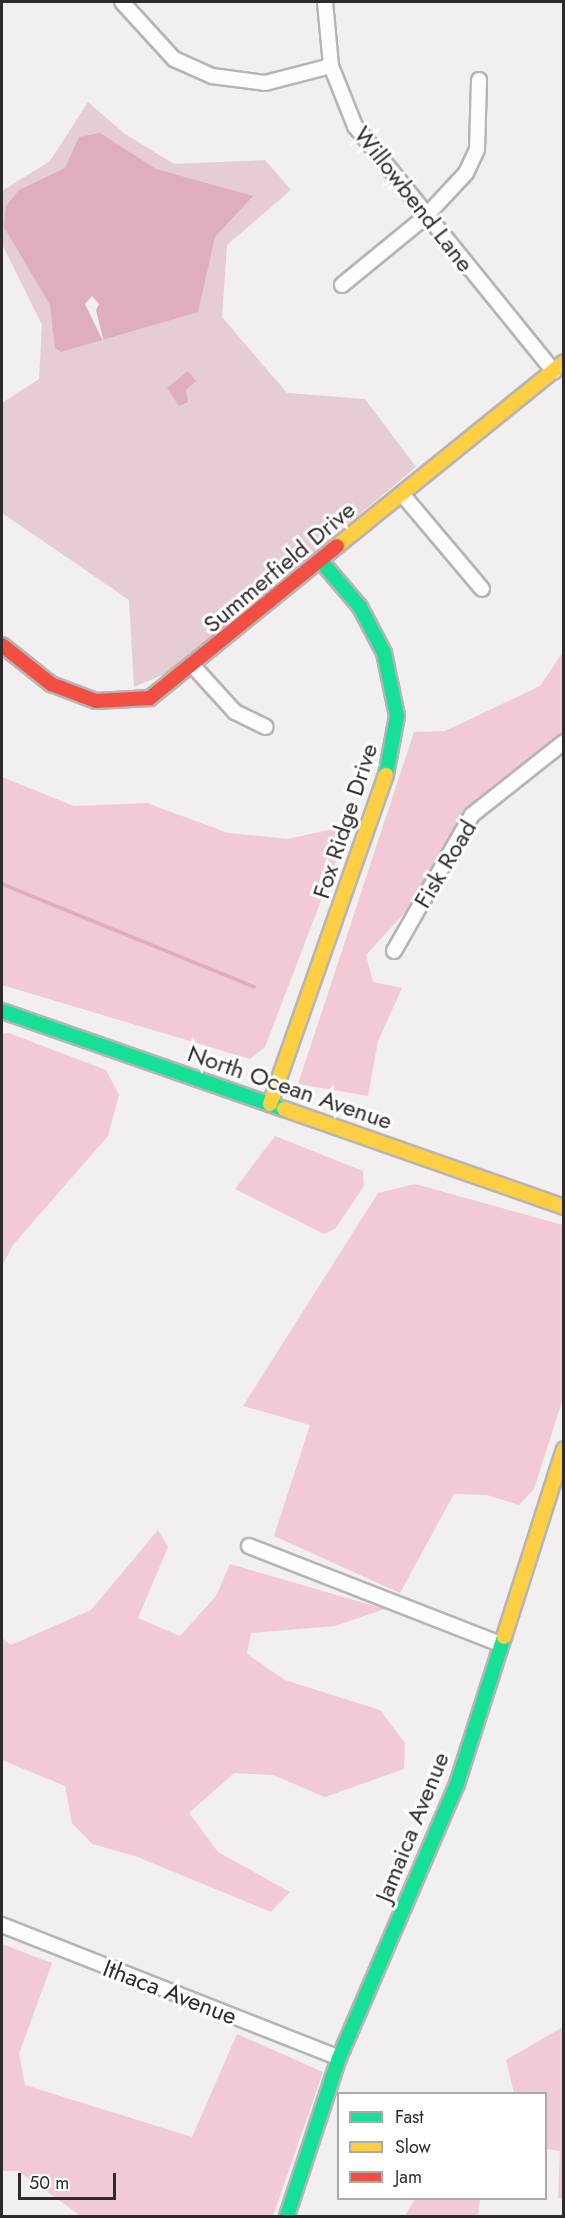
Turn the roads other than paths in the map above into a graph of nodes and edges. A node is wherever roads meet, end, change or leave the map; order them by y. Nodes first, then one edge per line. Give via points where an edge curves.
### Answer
1 (122, 2) edge
2 (325, 2) edge
3 (331, 66) junction
4 (479, 80) dead end
5 (425, 217) junction
6 (342, 285) dead end
7 (559, 367) edge
8 (402, 494) junction
9 (321, 561) junction
10 (482, 589) dead end
11 (2, 645) edge
12 (194, 667) junction
13 (266, 727) dead end
14 (564, 741) edge
15 (394, 951) dead end
16 (2, 1011) edge
17 (270, 1104) junction
18 (564, 1207) edge
19 (564, 1449) edge
20 (249, 1546) dead end
21 (501, 1644) junction
22 (2, 1925) edge
23 (339, 2058) junction
24 (287, 2217) edge

1 - 3 street via 174,59 212,76 265,83
2 - 3 street, Willowbend Lane
3 - 5 street, Willowbend Lane via 355,126
4 - 5 street via 477,148 466,173
5 - 6 street
5 - 7 street, Willowbend Lane
7 - 8 street, Summerfield Drive
8 - 9 street, Summerfield Drive
8 - 10 street
9 - 12 street, Summerfield Drive
9 - 17 street, Fox Ridge Drive via 360,607 384,653 396,727 381,800
11 - 12 street, Summerfield Drive via 51,684 96,701 150,698
12 - 13 street via 235,712
14 - 15 street, Fisk Road via 472,815
16 - 17 street, North Ocean Avenue
17 - 18 street, North Ocean Avenue
19 - 21 street, Jamaica Avenue
20 - 21 street
21 - 23 street, Jamaica Avenue via 457,1784
22 - 23 street, Ithaca Avenue
23 - 24 street, Jamaica Avenue

